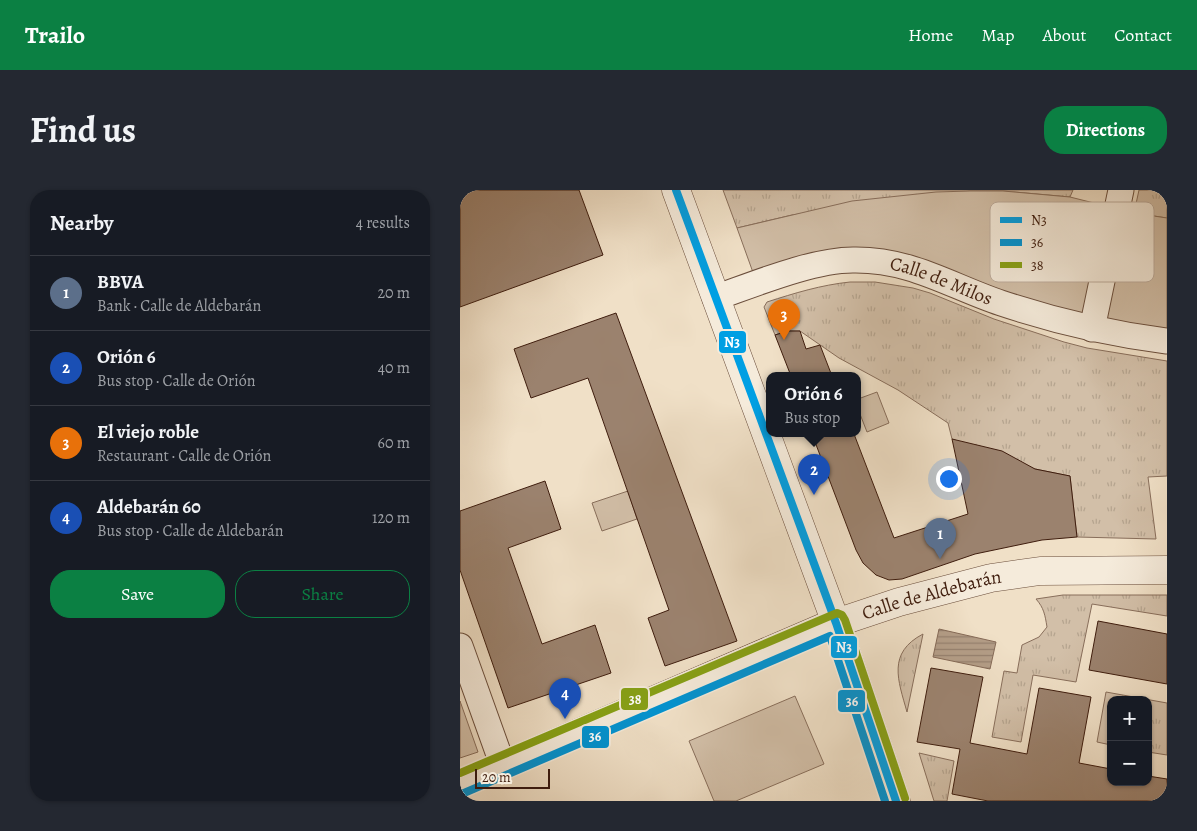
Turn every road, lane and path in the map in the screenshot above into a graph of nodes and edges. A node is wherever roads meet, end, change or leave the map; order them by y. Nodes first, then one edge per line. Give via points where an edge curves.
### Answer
1 (676, 190) edge
2 (1102, 282) edge
3 (715, 298) junction
4 (1092, 329) junction
5 (1167, 342) edge
6 (766, 435) edge
7 (767, 437) edge
8 (1167, 570) edge
9 (836, 623) junction
10 (460, 646) edge
11 (503, 766) junction
12 (460, 784) edge
13 (896, 801) edge

1 - 3 street
2 - 4 street
3 - 4 street, Calle de Milos via 823,264 881,261 911,267 1000,303
3 - 6 street
4 - 5 street, Calle de Milos
7 - 9 street
8 - 9 street, Calle de Aldebarán via 1040,571 991,578 899,602
9 - 11 street, Calle de Aldebarán
9 - 13 street
10 - 11 street
11 - 12 street, Calle de Aldebarán

